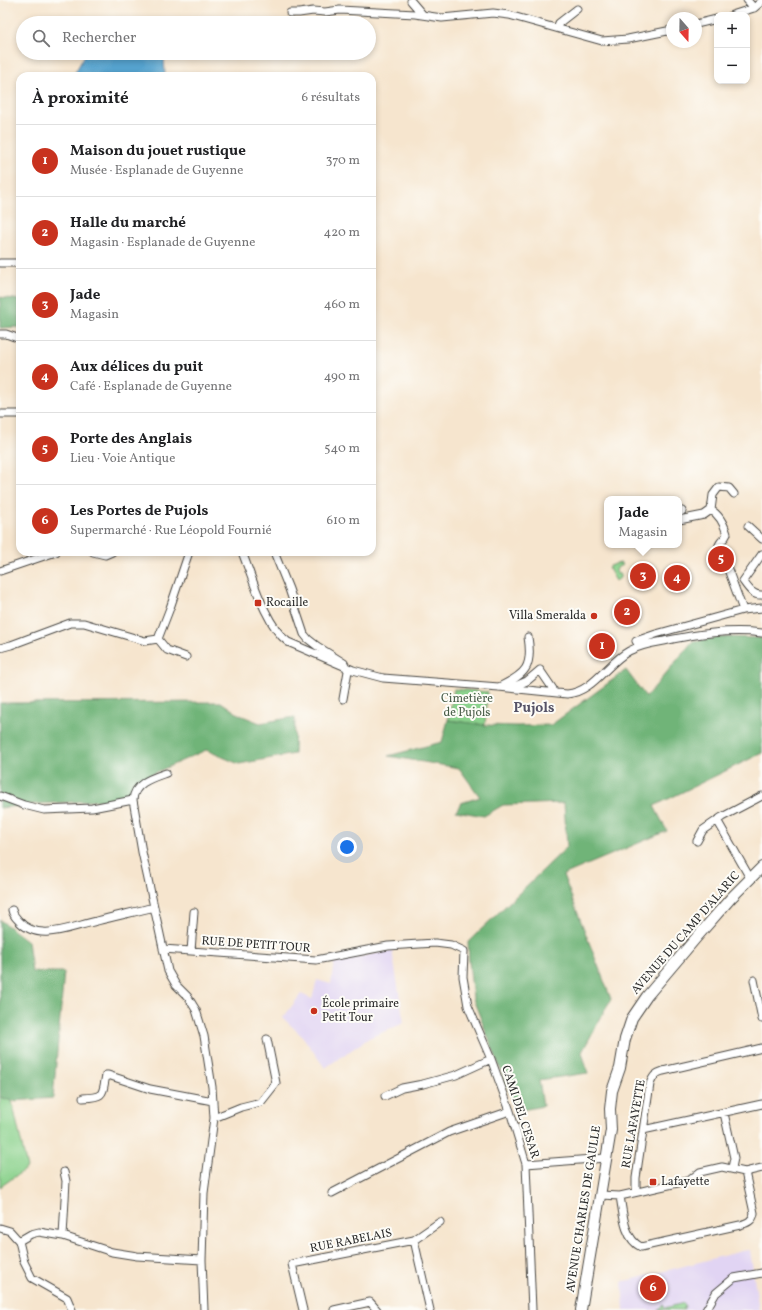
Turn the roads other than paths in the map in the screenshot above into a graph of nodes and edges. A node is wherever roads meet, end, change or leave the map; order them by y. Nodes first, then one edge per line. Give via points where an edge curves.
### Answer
1 (747, 0) edge
2 (412, 1) dead end
3 (762, 1) edge
4 (754, 8) junction
5 (577, 9) dead end
6 (290, 12) dead end
7 (741, 12) edge
8 (423, 15) junction
9 (714, 20) edge
10 (702, 23) edge
11 (557, 28) junction
12 (666, 31) edge
13 (0, 263) edge
14 (16, 263) edge
15 (0, 334) edge
16 (16, 338) edge
17 (0, 414) edge
18 (16, 414) edge
19 (734, 494) dead end
20 (711, 510) junction
21 (682, 519) edge
22 (748, 526) dead end
23 (762, 539) edge
24 (762, 554) edge
25 (44, 556) edge
26 (188, 556) edge
27 (244, 556) edge
28 (276, 556) edge
29 (0, 571) edge
30 (762, 596) edge
31 (762, 608) edge
32 (743, 610) junction
33 (762, 633) edge
34 (528, 637) dead end
35 (158, 639) junction
36 (637, 641) junction
37 (0, 648) edge
38 (186, 657) dead end
39 (345, 666) junction
40 (499, 687) junction
41 (512, 688) junction
42 (553, 691) junction
43 (343, 699) dead end
44 (166, 773) dead end
45 (0, 796) edge
46 (762, 796) edge
47 (133, 800) junction
48 (717, 820) junction
49 (697, 841) dead end
50 (762, 867) edge
51 (750, 878) junction
52 (154, 907) junction
53 (12, 910) dead end
54 (194, 912) dead end
55 (163, 949) junction
56 (191, 951) junction
57 (464, 951) joint
58 (754, 980) dead end
59 (632, 1018) joint
60 (762, 1019) edge
61 (267, 1038) dead end
62 (762, 1048) edge
63 (491, 1059) junction
64 (385, 1096) dead end
65 (83, 1098) dead end
66 (213, 1101) junction
67 (762, 1104) edge
68 (510, 1111) junction
69 (724, 1113) junction
70 (214, 1118) junction
71 (643, 1130) junction
72 (606, 1158) junction
73 (526, 1164) junction
74 (732, 1168) junction
75 (762, 1168) edge
76 (64, 1172) dead end
77 (745, 1172) junction
78 (636, 1192) junction
79 (332, 1193) dead end
80 (600, 1196) junction
81 (620, 1196) junction
82 (440, 1222) dead end
83 (0, 1228) edge
84 (63, 1236) junction
85 (414, 1240) junction
86 (19, 1241) junction
87 (202, 1260) junction
88 (762, 1272) edge
89 (72, 1310) edge
90 (204, 1310) edge
91 (303, 1310) edge
92 (334, 1310) edge
93 (377, 1310) edge
94 (430, 1310) edge
95 (532, 1310) edge
96 (581, 1310) edge
97 (706, 1310) edge

1 - 4 street
2 - 8 street
3 - 4 street
4 - 7 street
5 - 11 street via 559,23
6 - 8 street via 340,10
8 - 11 street via 442,18 493,13
9 - 10 street
11 - 12 street via 602,41 628,40
13 - 14 street
15 - 16 street
17 - 18 street
19 - 20 street via 729,488 720,487 713,495
20 - 21 street
20 - 32 street via 720,518 727,534 719,545
22 - 23 street
24 - 30 street via 744,581 750,590
25 - 29 street
26 - 35 street
27 - 39 street via 270,622 284,639
28 - 39 street via 304,634 316,646
31 - 32 street
32 - 36 street
33 - 36 street via 720,632
34 - 40 street via 530,657 526,669
35 - 37 street via 145,641 76,622
35 - 38 street via 167,650
36 - 42 street via 581,690 567,694
39 - 40 street via 383,678
39 - 43 street via 348,671
40 - 41 street
41 - 42 street
41 - 42 street via 527,681 540,670
44 - 47 street via 140,784
45 - 47 street via 44,810 92,808
46 - 48 street
47 - 52 street
48 - 49 street via 703,830
48 - 51 street
50 - 51 main road, AVENUE DU CAMP D'ALARIC
51 - 59 main road, AVENUE DU CAMP D'ALARIC via 647,996
52 - 53 street via 54,932 36,931 22,926 12,914
52 - 55 street
54 - 56 street
55 - 56 street, RUE DE PETIT TOUR
55 - 66 street via 168,971 196,1010 204,1036
56 - 57 street, RUE DE PETIT TOUR via 316,960 388,946 435,943 451,945
57 - 63 street, CAMI DEL CESAR via 463,977 468,1006
58 - 60 street
59 - 72 main road, AVENUE CHARLES DE GAULLE via 612,1091 611,1130
61 - 70 street via 276,1083 261,1102
62 - 71 street, RUE LAFAYETTE via 657,1073 650,1084
63 - 64 street via 456,1075 402,1088
63 - 68 street, CAMI DEL CESAR
65 - 66 street via 100,1096 108,1075 150,1089
66 - 70 street
67 - 69 street
68 - 73 street, CAMI DEL CESAR
68 - 79 street via 449,1132
69 - 71 street
69 - 74 street via 734,1158
70 - 87 street via 204,1193
71 - 78 street, RUE LAFAYETTE
72 - 73 street
72 - 80 main road, AVENUE CHARLES DE GAULLE
73 - 95 street, CAMI DEL CESAR
74 - 77 street
74 - 78 street via 722,1167 704,1171 686,1181
75 - 77 street
76 - 84 street via 66,1182
77 - 81 street via 754,1213 750,1221 655,1245 641,1247 629,1237
78 - 81 street
80 - 81 street
80 - 96 main road, AVENUE CHARLES DE GAULLE
82 - 85 street, RUE RABELAIS
83 - 86 street via 10,1231
84 - 86 street via 39,1232
84 - 87 street via 112,1252
85 - 91 street, RUE RABELAIS via 292,1264
85 - 94 street
86 - 89 street via 24,1262 32,1278 67,1298
87 - 90 street
88 - 97 street via 734,1278 716,1293
92 - 93 street via 370,1302

